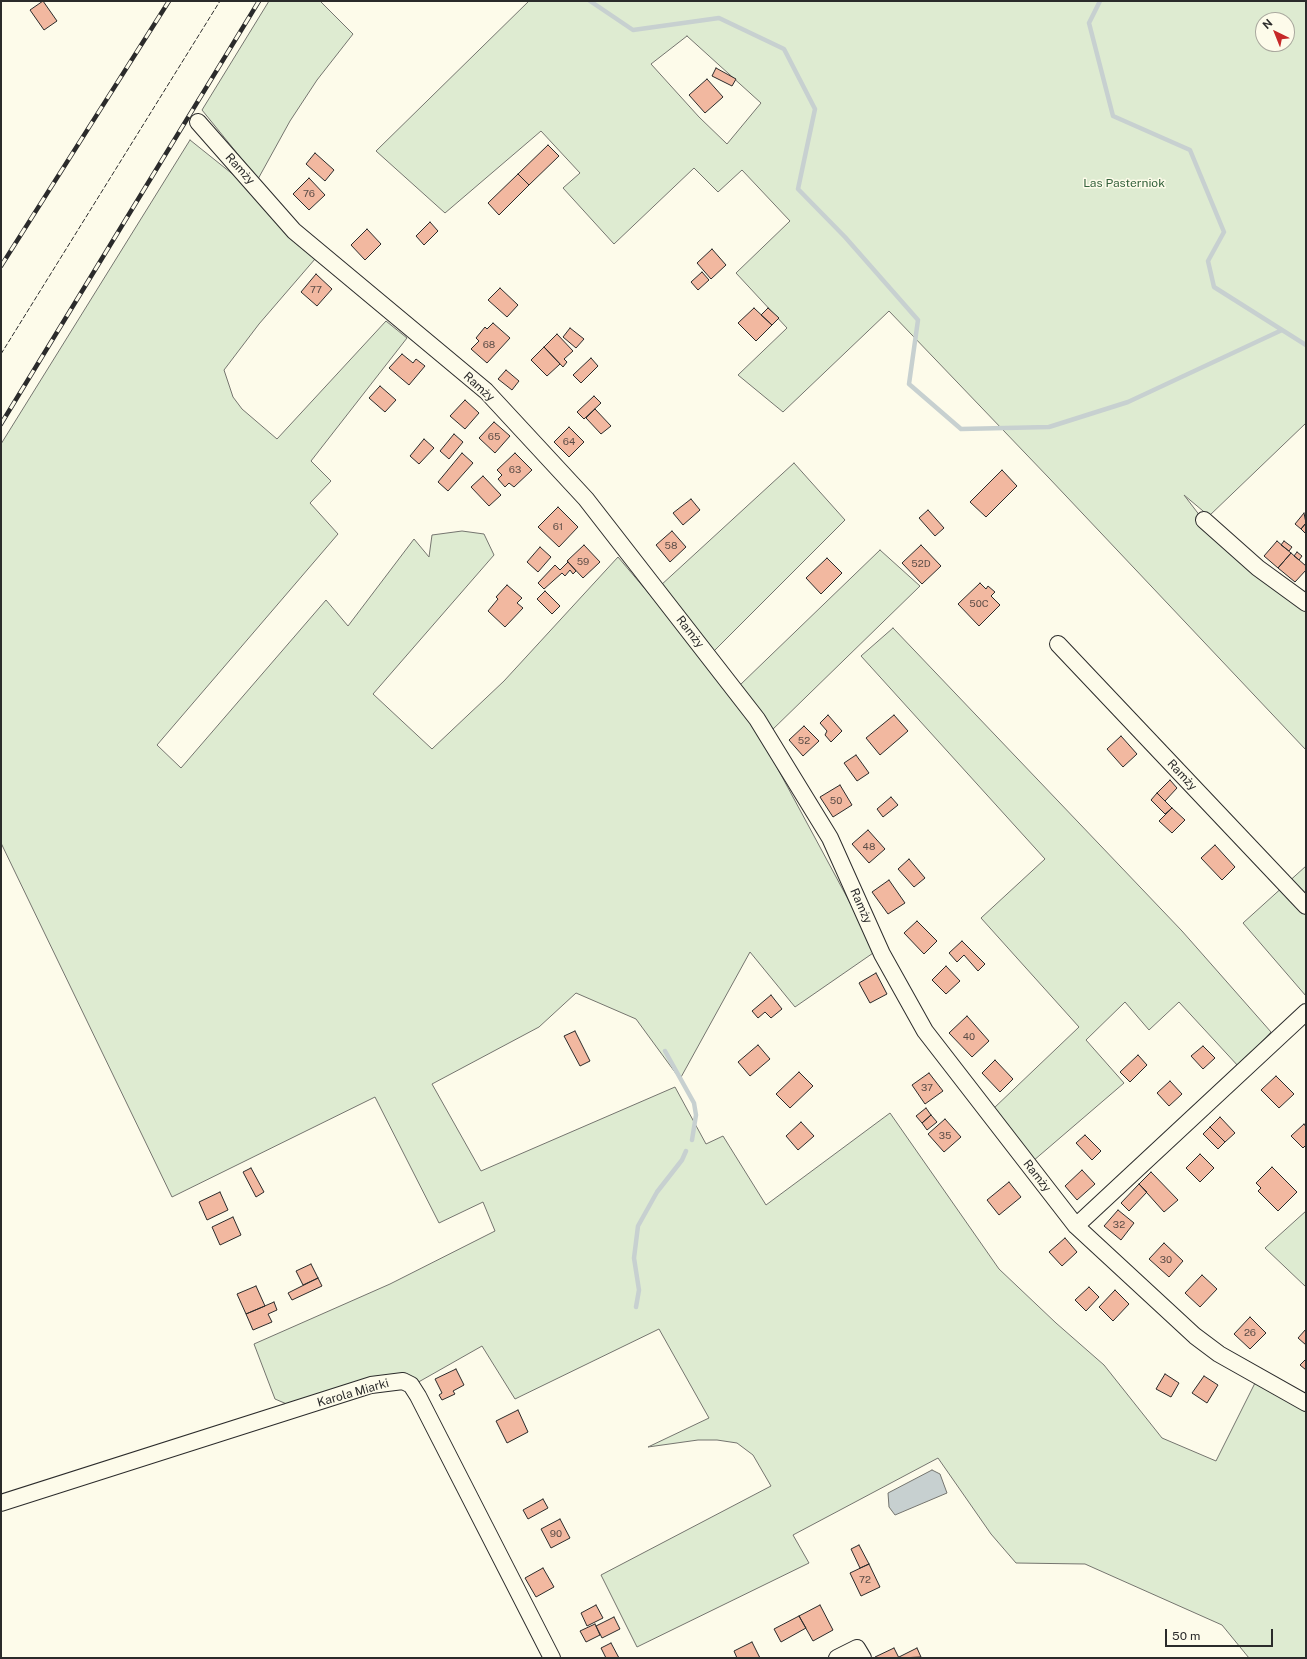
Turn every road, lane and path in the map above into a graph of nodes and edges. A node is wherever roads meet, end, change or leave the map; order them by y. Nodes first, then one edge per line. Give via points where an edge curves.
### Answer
1 (198, 122) dead end
2 (1204, 520) dead end
3 (1306, 603) edge
4 (1058, 644) dead end
5 (1306, 906) edge
6 (1306, 1012) edge
7 (1076, 1226) junction
8 (1306, 1404) edge
9 (1, 1503) edge
10 (552, 1658) edge
11 (837, 1658) edge
12 (862, 1658) edge

1 - 7 street, Ramży via 294,231 486,391 590,505 757,719 830,838 882,954 925,1031
2 - 3 street via 1258,568
4 - 5 street, Ramży
6 - 7 street
7 - 8 street, Ramży via 1195,1336 1219,1354
9 - 10 street, Karola Miarki via 371,1385 402,1380 411,1385 418,1396
11 - 12 street via 857,1648

